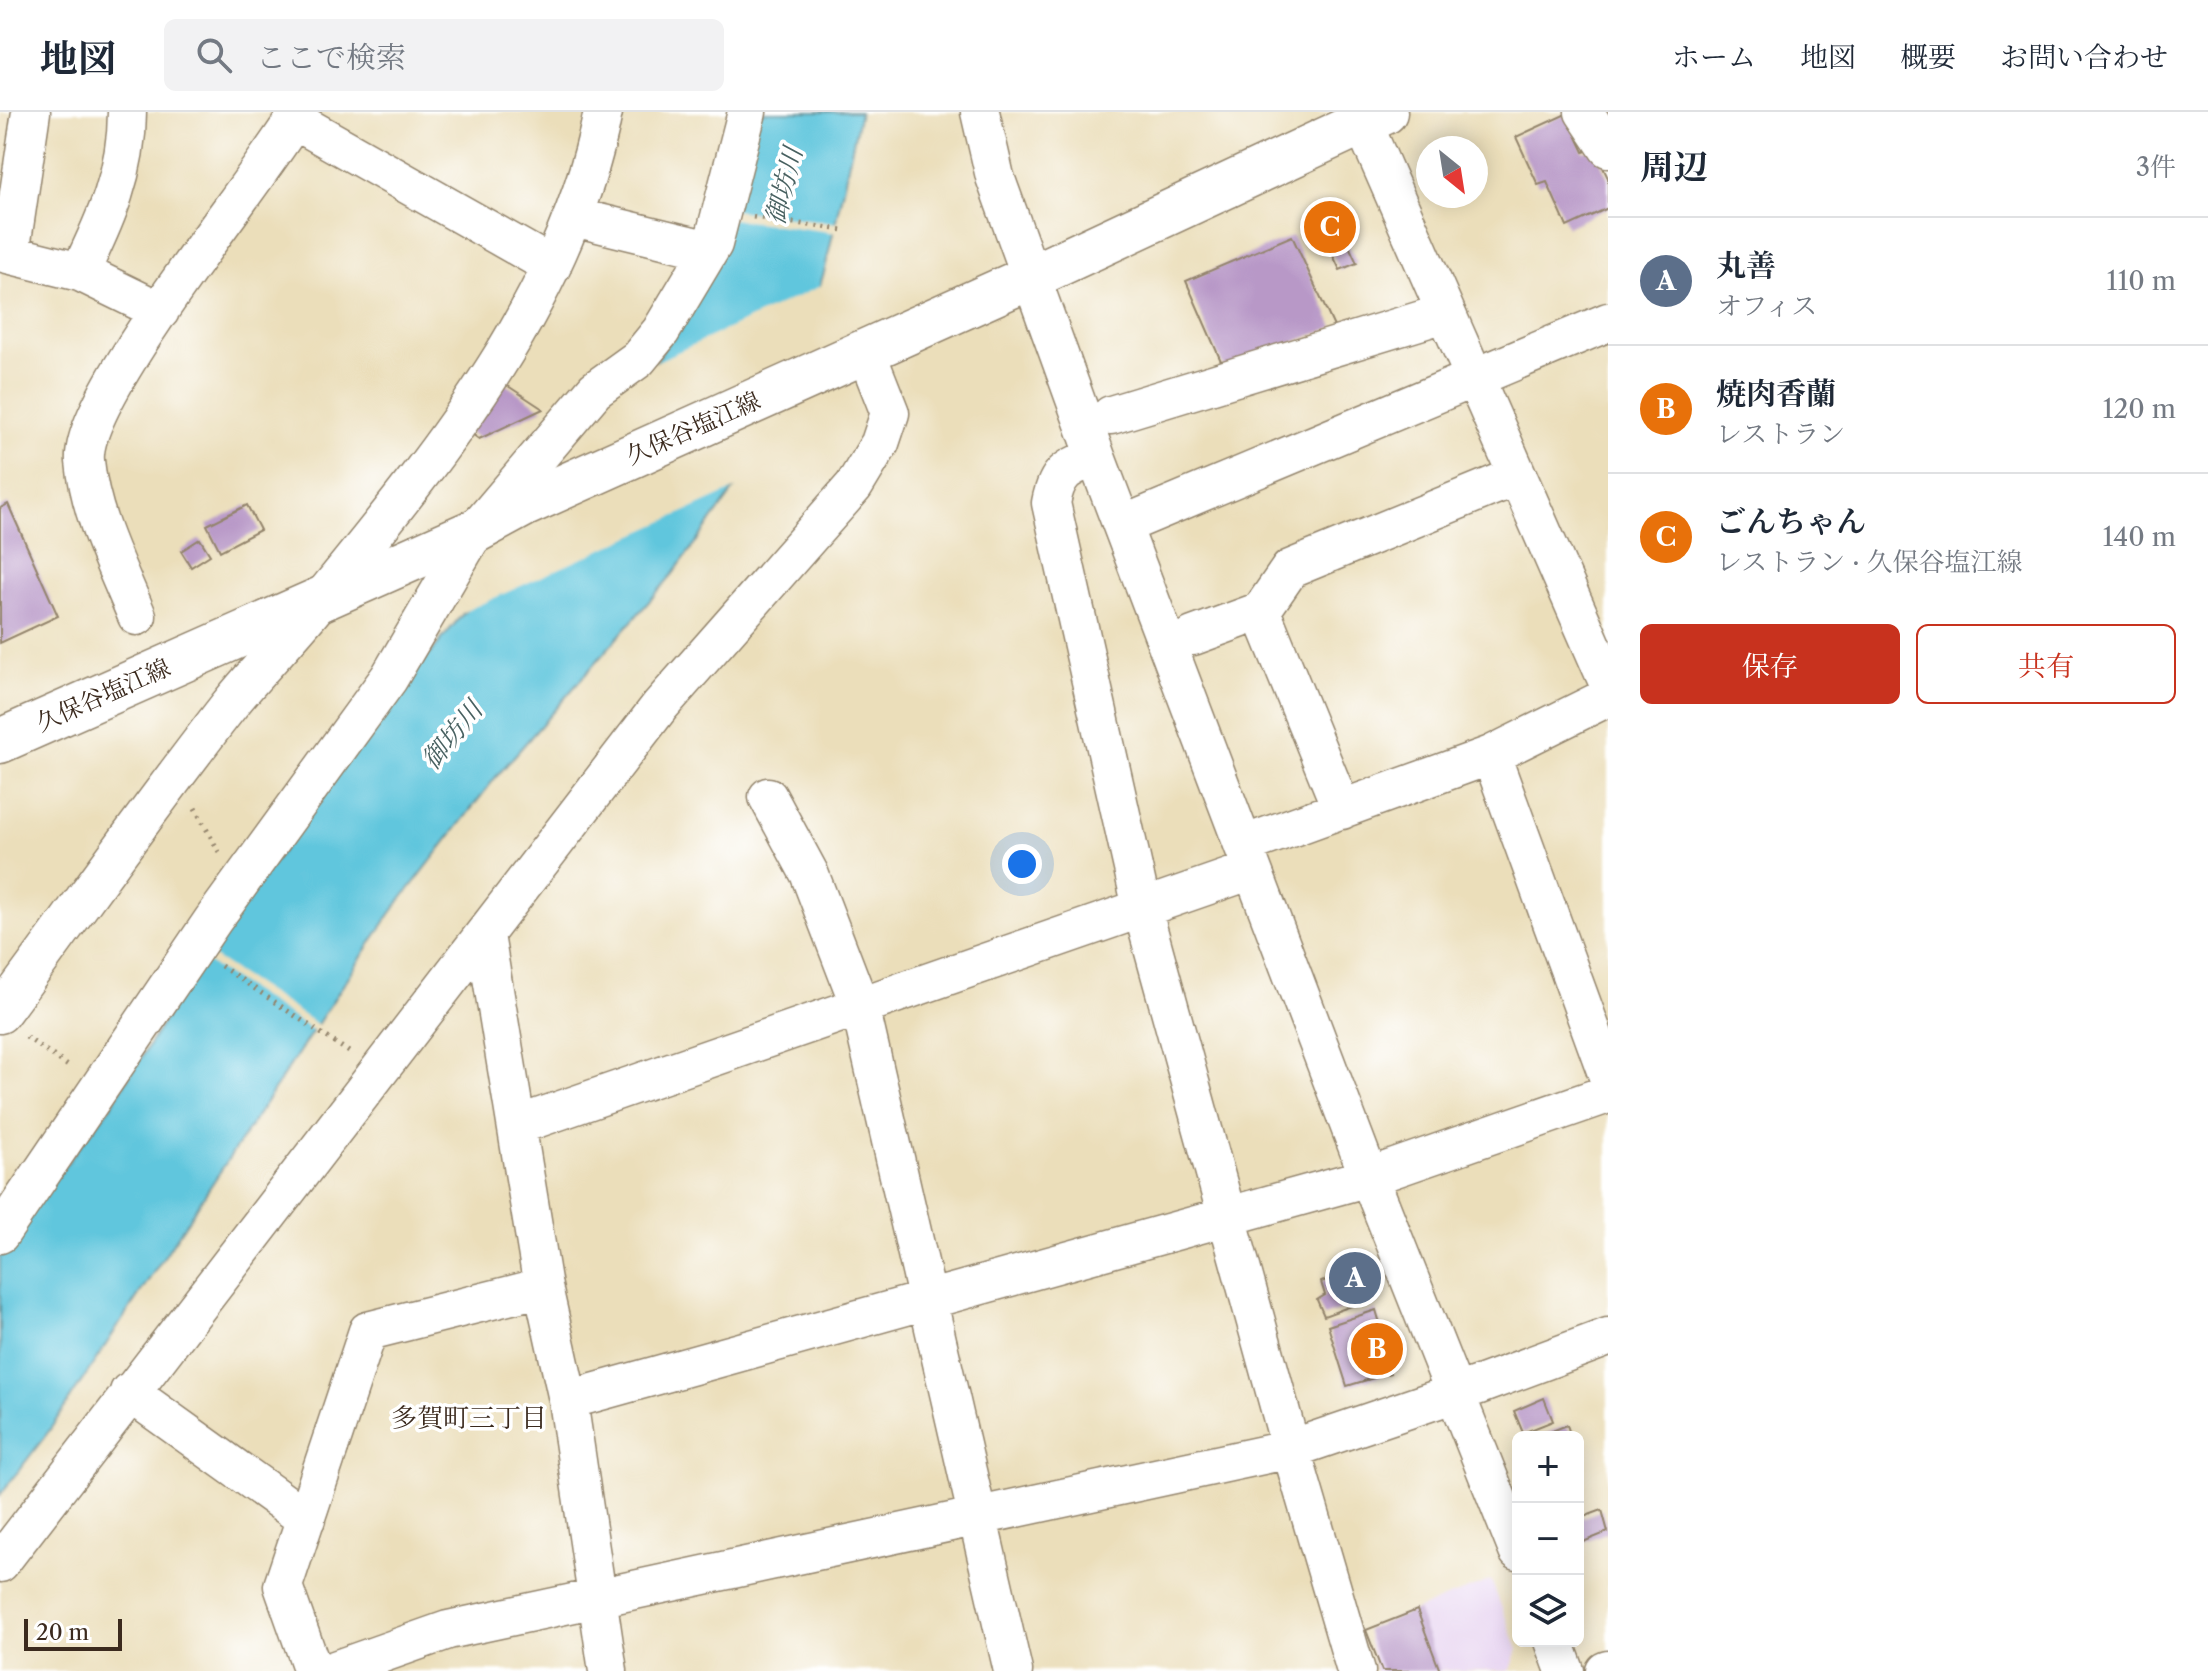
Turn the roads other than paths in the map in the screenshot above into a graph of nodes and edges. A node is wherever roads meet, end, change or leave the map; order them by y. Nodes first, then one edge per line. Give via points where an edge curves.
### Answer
1 (127, 112) edge
2 (603, 112) edge
3 (747, 112) edge
4 (980, 112) edge
5 (1584, 112) edge
6 (1368, 115) edge
7 (296, 116) edge
8 (21, 118) edge
9 (1608, 148) edge
10 (574, 217) junction
11 (709, 250) junction
12 (5, 253) edge
13 (552, 266) junction
14 (80, 272) junction
15 (1033, 276) junction
16 (160, 311) junction
17 (1445, 313) junction
18 (1608, 322) edge
19 (866, 352) junction
20 (1476, 379) junction
21 (1111, 415) dead end
22 (1096, 457) junction
23 (1517, 476) junction
24 (1123, 525) junction
25 (475, 531) junction
26 (321, 600) junction
27 (1261, 611) junction
28 (137, 616) dead end
29 (1193, 636) dead end
30 (1608, 682) edge
31 (1608, 697) edge
32 (0, 741) edge
33 (1491, 755) junction
34 (768, 797) dead end
35 (1342, 810) junction
36 (1248, 857) junction
37 (1142, 908) junction
38 (485, 935) junction
39 (860, 1006) junction
40 (6, 1021) edge
41 (1608, 1076) edge
42 (1608, 1094) edge
43 (518, 1125) junction
44 (1369, 1177) junction
45 (1229, 1217) junction
46 (0, 1234) edge
47 (543, 1287) junction
48 (928, 1300) junction
49 (1608, 1337) edge
50 (129, 1392) junction
51 (1456, 1393) junction
52 (568, 1400) junction
53 (1291, 1449) junction
54 (978, 1517) junction
55 (306, 1519) junction
56 (1512, 1536) edge
57 (0, 1563) edge
58 (597, 1600) junction
59 (1556, 1647) edge
60 (313, 1671) edge
61 (332, 1671) edge
62 (608, 1671) edge
63 (1013, 1671) edge
64 (1356, 1671) edge
65 (1565, 1671) edge

1 - 14 street via 112,206
2 - 10 street
3 - 11 street
4 - 15 street via 995,177
5 - 9 street
6 - 15 main road, 久保谷塩江線
6 - 17 street
7 - 13 street
7 - 16 street
8 - 12 street
10 - 11 street
10 - 13 street
11 - 25 street via 638,359 595,390
12 - 14 street
13 - 26 street via 531,309 445,439
14 - 16 street
15 - 19 main road, 久保谷塩江線
15 - 22 street
16 - 28 street via 92,421 84,458 92,504
17 - 20 street
17 - 21 street
18 - 20 street
19 - 25 main road, 久保谷塩江線
19 - 38 street via 890,413 880,443 854,486 660,706
20 - 23 street
20 - 24 street
22 - 24 street
22 - 37 street via 1072,465 1056,480 1051,503
23 - 27 street via 1290,569
23 - 30 street
24 - 36 street
25 - 26 main road, 久保谷塩江線
25 - 46 street via 395,669
26 - 32 main road, 久保谷塩江線
26 - 40 street via 228,707
27 - 29 street
27 - 35 street
31 - 33 street
33 - 35 street
33 - 41 street
34 - 39 street via 809,873
35 - 36 street
36 - 37 street
36 - 44 street
37 - 39 street
37 - 45 street
38 - 43 street
38 - 50 street
39 - 43 street
39 - 48 street
42 - 44 street
43 - 47 street
44 - 45 street
44 - 51 street
45 - 48 street
45 - 53 street
47 - 52 street
47 - 55 street via 368,1331
48 - 52 street
48 - 54 street
49 - 51 street
50 - 55 street
50 - 57 street
51 - 53 street
51 - 56 street
52 - 58 street
53 - 54 street
53 - 64 street
54 - 58 street
54 - 63 street
55 - 60 street via 283,1586
58 - 61 street via 448,1630
58 - 62 street
59 - 65 street

